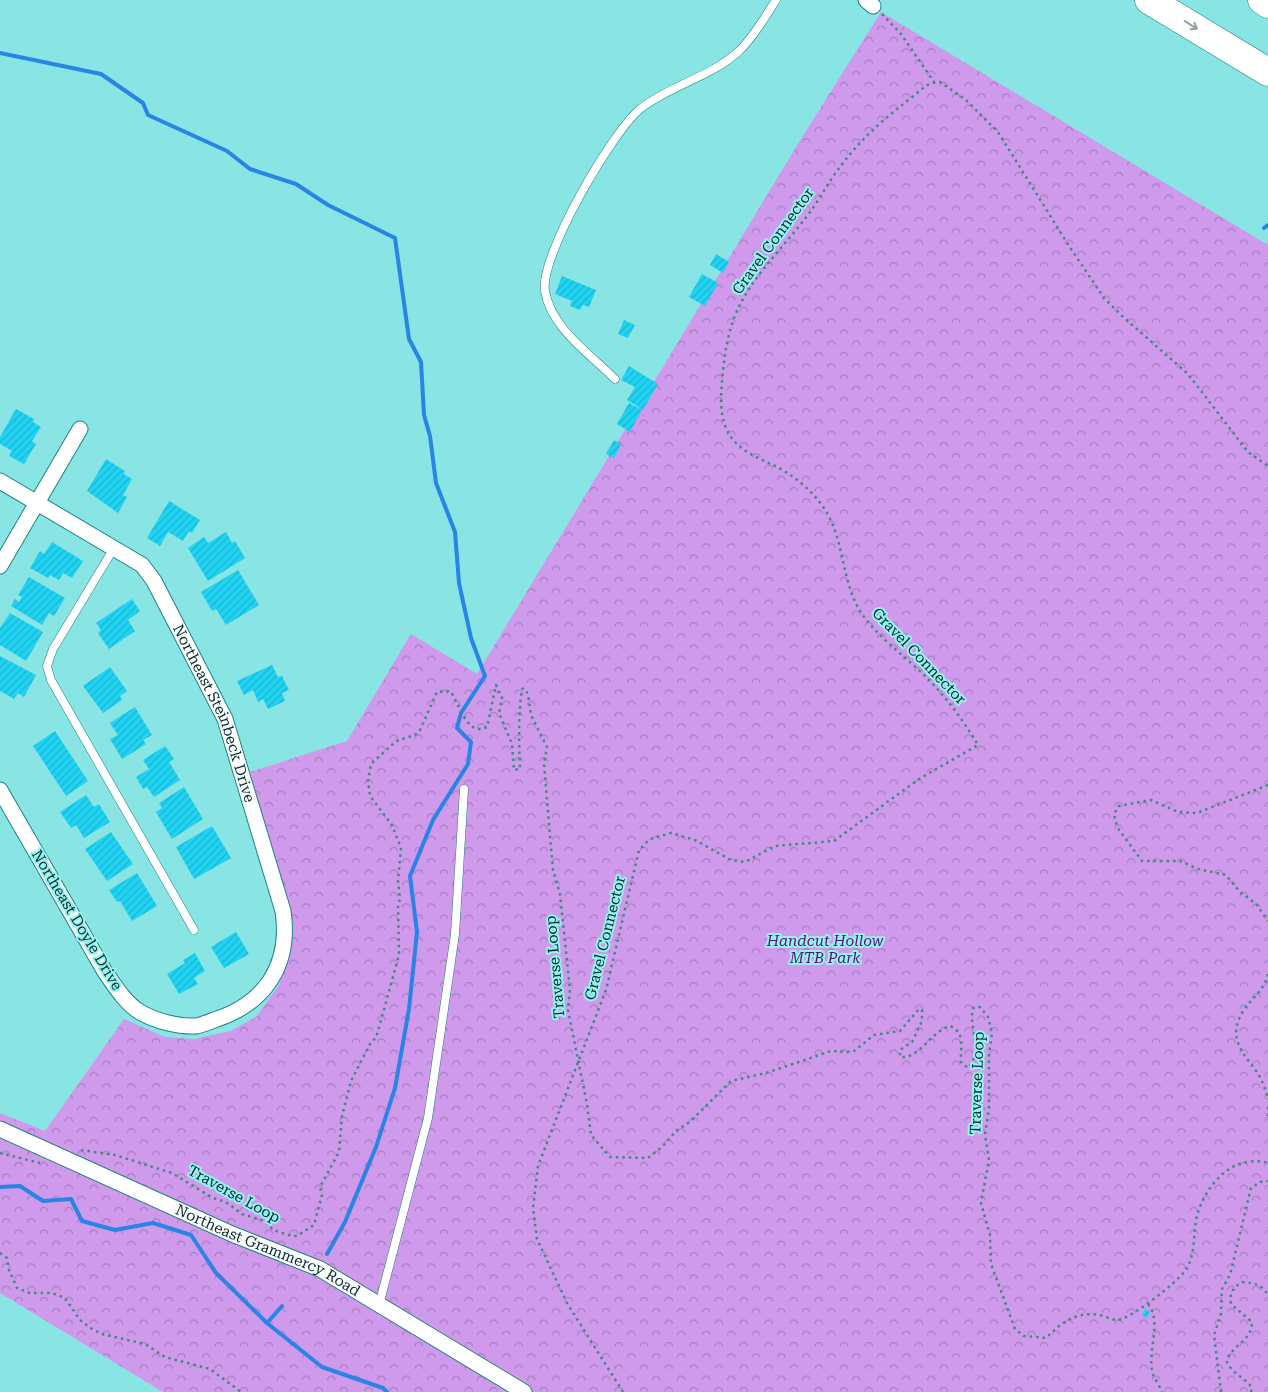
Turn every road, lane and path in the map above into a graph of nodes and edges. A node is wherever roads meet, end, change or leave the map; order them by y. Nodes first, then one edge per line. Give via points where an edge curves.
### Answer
1 (776, 0) edge
2 (1149, 0) edge
3 (1262, 0) edge
4 (869, 3) edge
5 (1268, 4) edge
6 (1268, 72) edge
7 (934, 82) junction
8 (615, 379) dead end
9 (80, 429) dead end
10 (1268, 466) edge
11 (0, 481) edge
12 (37, 503) junction
13 (114, 548) junction
14 (0, 566) edge
15 (1268, 785) edge
16 (464, 789) dead end
17 (0, 790) edge
18 (1268, 921) edge
19 (194, 930) dead end
20 (1268, 974) edge
21 (235, 1014) joint
22 (578, 1061) junction
23 (1268, 1100) edge
24 (1268, 1108) edge
25 (1268, 1119) edge
26 (0, 1128) edge
27 (0, 1153) edge
28 (62, 1158) junction
29 (1268, 1163) edge
30 (1268, 1181) edge
31 (0, 1253) edge
32 (1268, 1295) edge
33 (1148, 1304) junction
34 (379, 1305) junction
35 (241, 1392) edge
36 (524, 1392) edge
37 (623, 1392) edge
38 (1162, 1392) edge
39 (1221, 1392) edge
40 (1251, 1392) edge

1 - 8 lane via 738,52 639,110 608,148 556,242 545,272 545,292 556,320
2 -> 6 highway
3 - 5 highway
4 - 7 path via 902,34
7 - 10 path via 945,84 998,132 1104,298 1177,362 1209,399 1232,434 1248,452
7 - 22 path, Gravel Connector via 883,119 858,143 806,219 751,286 737,312 729,337 721,407 723,420 734,441 795,478 821,503 834,526 852,594 860,611 945,697 978,745 919,780 834,841 775,846 745,862 731,860 677,834 664,834 644,844 637,858 606,990
9 - 12 street
11 - 12 street, Northeast Steinbeck Drive
12 - 13 street, Northeast Steinbeck Drive
12 - 14 street
13 - 19 lane via 53,649 47,666 51,680
13 - 21 street, Northeast Steinbeck Drive via 142,566 154,581 218,701 283,911 285,928 278,966 262,993
15 - 18 path via 1197,813 1178,812 1151,800 1119,806 1114,814 1117,827 1142,861 1180,861 1226,875 1256,904
16 - 34 lane via 455,934 428,1118
17 - 21 street, Northeast Doyle Drive via 105,972 123,996 140,1012 162,1021 196,1026
20 - 23 path via 1259,994 1239,1018 1236,1030 1239,1048 1258,1074
22 - 28 path, Traverse Loop via 568,1010 570,990 560,894 553,870 544,763 547,747 530,715 528,694 526,689 522,689 518,724 520,769 514,770 512,744 499,713 502,698 498,686 494,688 489,724 483,729 469,725 456,698 450,691 441,690 431,702 420,730 396,741 371,764 370,796 392,825 401,844 398,881 400,955 376,1038 351,1081 342,1116 339,1152 320,1187 322,1195 314,1225 297,1236 273,1230 265,1221 242,1214 172,1172 115,1155 78,1149
22 - 33 path, Traverse Loop via 591,1135 610,1157 648,1158 730,1081 766,1073 831,1051 853,1052 874,1035 900,1031 919,1009 924,1016 912,1042 900,1050 900,1057 916,1054 940,1029 950,1026 962,1037 961,1062 968,1068 974,1057 973,1008 980,1007 988,1017 992,1033 985,1135 988,1160 981,1203 990,1235 991,1264 1015,1329 1024,1336 1046,1338 1062,1322 1086,1313 1116,1320 1132,1316
22 - 37 path, Gravel Connector via 538,1166 534,1219 537,1240 567,1304
24 - 25 path
26 - 28 street, Northeast Grammercy Road
27 - 28 path, Traverse Loop via 54,1167
28 - 34 street, Northeast Grammercy Road via 232,1234 320,1269
29 - 33 path, Traverse Loop via 1254,1160 1232,1166 1215,1180 1198,1213 1195,1243 1184,1273
30 - 39 path via 1251,1188 1230,1275 1222,1289 1214,1335
31 - 35 path via 7,1258 17,1288 30,1294 52,1293 65,1298 80,1320 92,1329 145,1344 165,1357 210,1369
32 - 40 path via 1263,1287 1242,1282 1230,1296 1231,1304 1252,1322 1252,1329 1226,1362 1229,1368 1248,1381
33 - 38 path via 1154,1323 1153,1373
34 - 36 street, Northeast Grammercy Road

